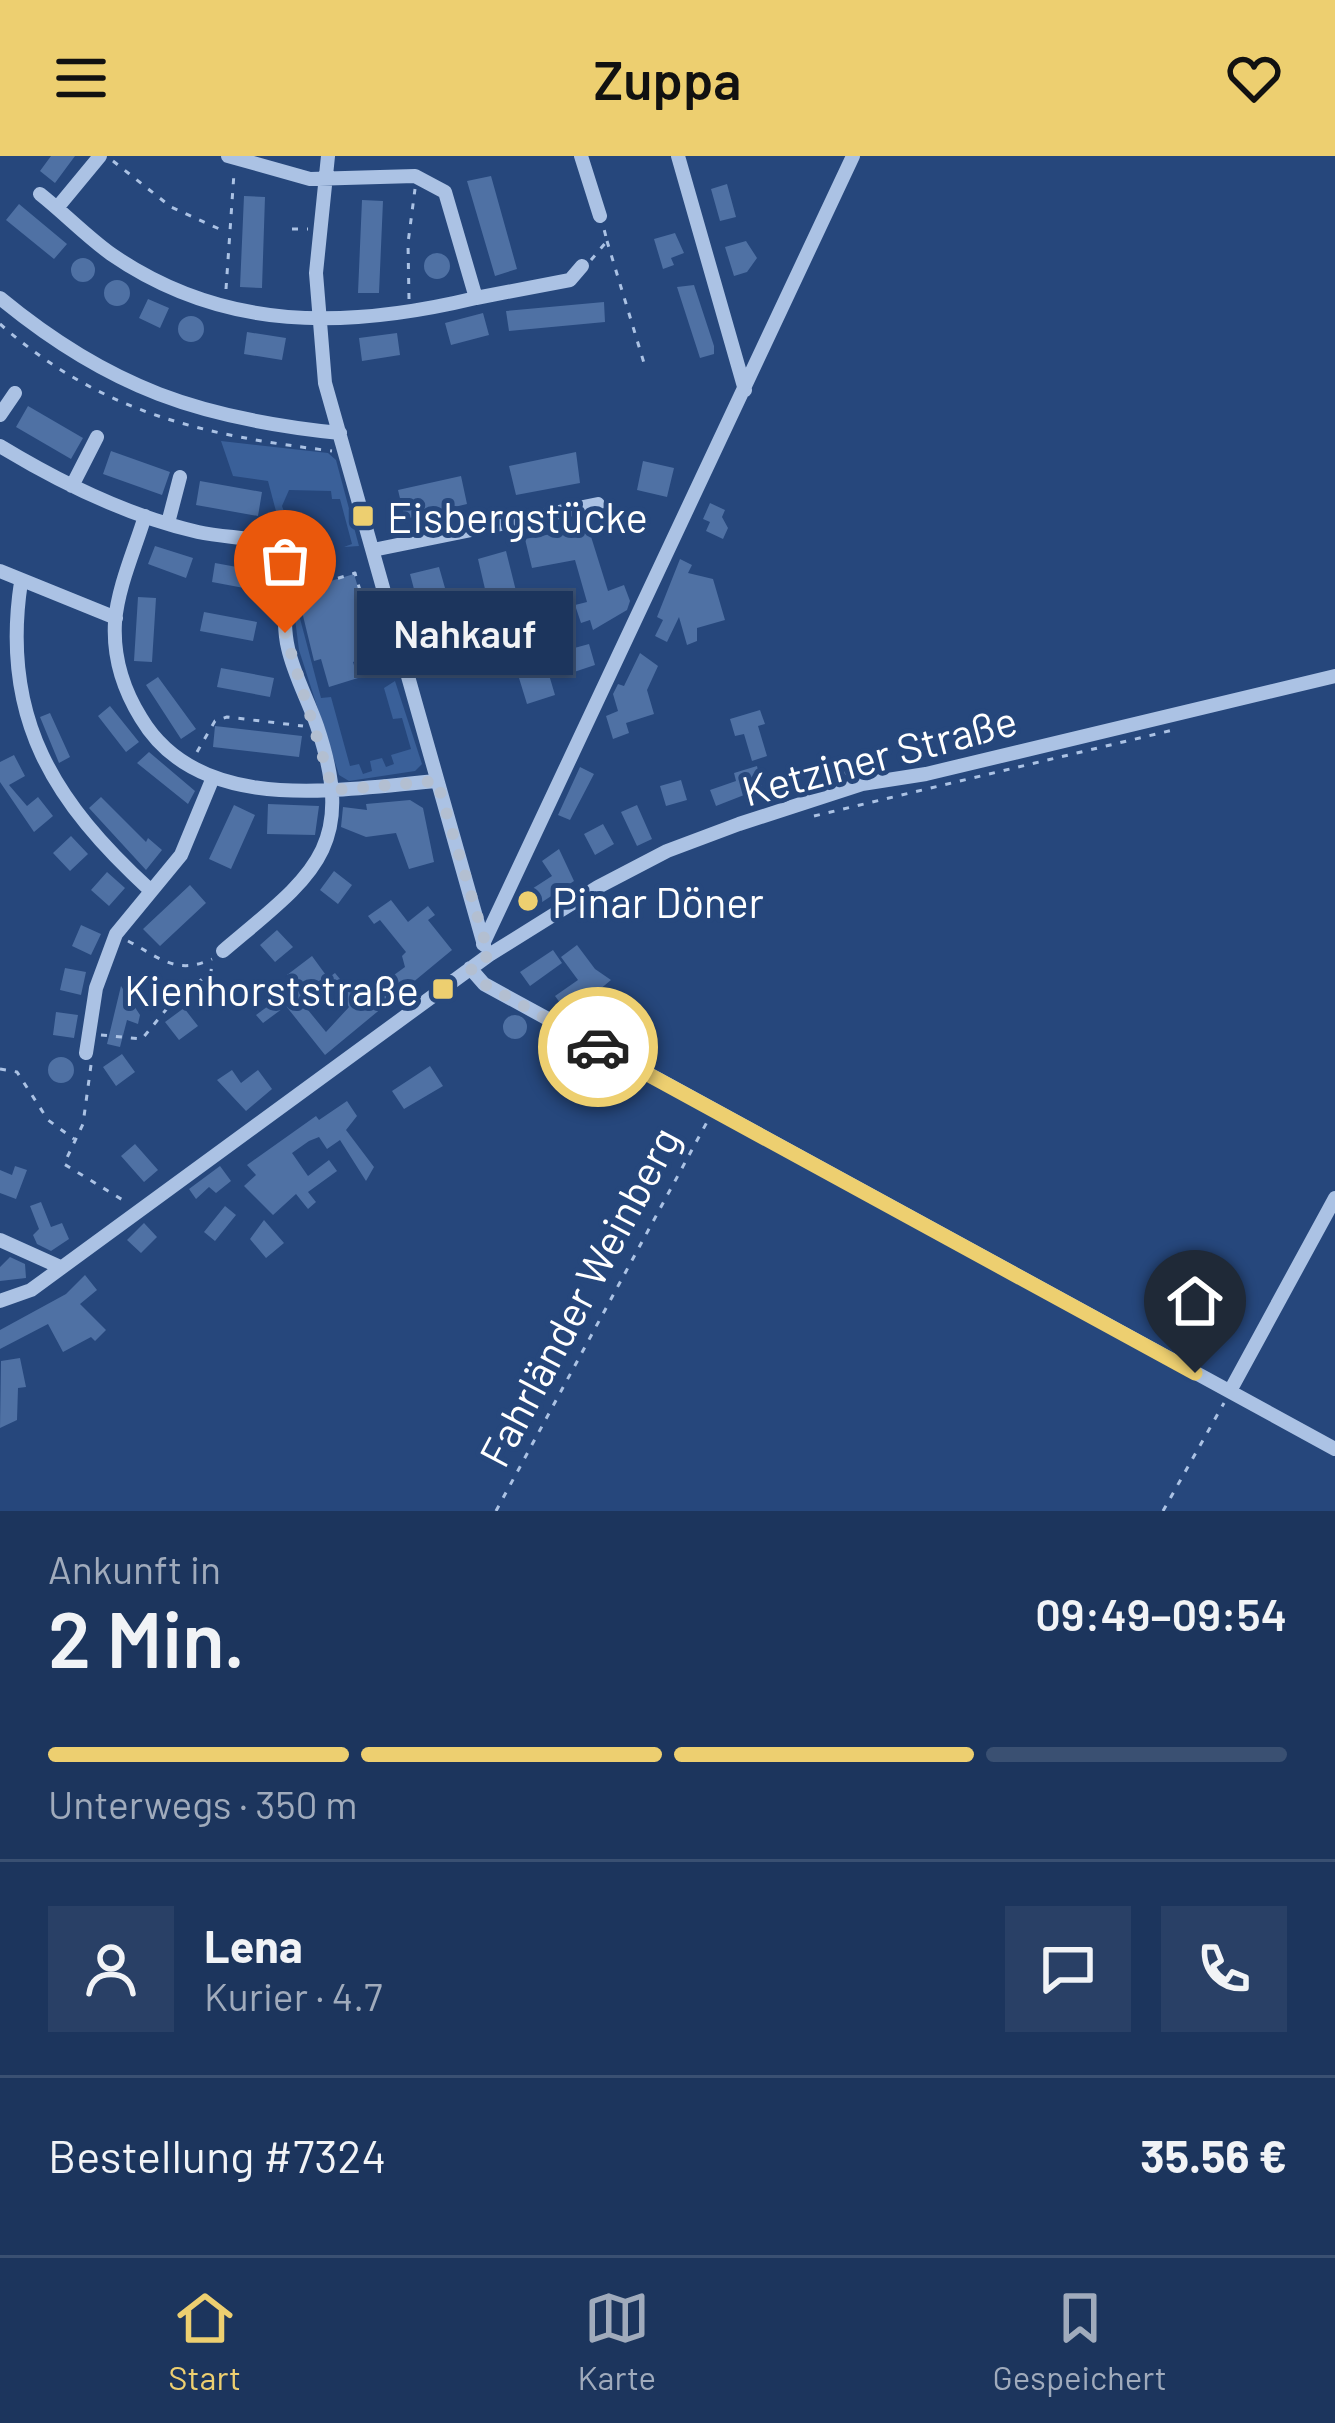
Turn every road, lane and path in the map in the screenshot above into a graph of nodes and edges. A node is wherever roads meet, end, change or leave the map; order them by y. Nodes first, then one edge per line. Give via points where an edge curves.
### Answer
1 (104, 156) edge
2 (328, 156) edge
3 (581, 156) edge
4 (678, 156) edge
5 (853, 156) edge
6 (232, 158) edge
7 (417, 177) junction
8 (325, 178) junction
9 (40, 194) dead end
10 (57, 208) junction
11 (600, 216) joint
12 (227, 232) junction
13 (607, 241) junction
14 (582, 266) joint
15 (0, 298) edge
16 (476, 298) junction
17 (226, 309) junction
18 (411, 313) junction
19 (320, 322) junction
20 (644, 363) dead end
21 (746, 390) junction
22 (15, 393) dead end
23 (0, 415) edge
24 (340, 433) junction
25 (97, 436) dead end
26 (0, 446) edge
27 (180, 476) dead end
28 (72, 486) junction
29 (598, 503) dead end
30 (146, 516) junction
31 (168, 523) junction
32 (373, 550) junction
33 (322, 565) dead end
34 (0, 571) edge
35 (21, 582) junction
36 (116, 618) junction
37 (385, 675) dead end
38 (1335, 676) edge
39 (1186, 726) dead end
40 (317, 727) junction
41 (187, 766) junction
42 (212, 780) junction
43 (437, 781) junction
44 (333, 790) junction
45 (804, 804) junction
46 (150, 890) junction
47 (116, 934) junction
48 (486, 949) junction
49 (217, 955) junction
50 (470, 968) junction
51 (89, 1034) junction
52 (86, 1053) joint
53 (0, 1069) edge
54 (713, 1111) junction
55 (76, 1141) junction
56 (1335, 1198) edge
57 (140, 1211) junction
58 (0, 1240) edge
59 (60, 1267) junction
60 (0, 1300) edge
61 (1230, 1391) junction
62 (1335, 1450) edge
63 (496, 1511) edge
64 (1163, 1511) edge

1 - 10 street
1 - 12 path via 171,207
2 - 8 street
3 - 11 street
4 - 21 street
5 - 21 street
6 - 8 street
6 - 12 path
7 - 8 street
7 - 16 street via 445,192
7 - 18 path via 408,243
8 - 19 street
9 - 10 street
10 - 17 street via 135,268
11 - 13 path
12 - 17 path
13 - 14 path
13 - 20 path
14 - 16 street via 570,280
15 - 24 street via 62,346 153,396 259,425
16 - 18 street
17 - 19 street
18 - 19 street
19 - 24 street
21 - 48 street
22 - 23 street
24 - 32 street
25 - 28 street
26 - 28 street
27 - 31 street
28 - 30 street
29 - 32 street
30 - 31 street
30 - 36 street
31 - 40 street via 282,546 285,633
32 - 43 street
33 - 37 path via 326,582 355,573
34 - 35 street
35 - 36 street
35 - 46 street via 8,622 7,675 20,729 64,806
36 - 41 street via 131,703
38 - 45 street, Ketziner Straße
39 - 45 path via 869,806 814,817
40 - 41 path via 227,717 215,721
40 - 44 street
41 - 42 street
42 - 44 street
42 - 46 street via 181,855
43 - 44 street
43 - 48 street
44 - 49 street via 332,828 316,863
45 - 48 street, Ketziner Straße via 667,851
46 - 47 street
47 - 49 path via 172,966 194,967
47 - 51 street
48 - 50 street, Ketziner Straße
49 - 51 path via 212,972 142,1040
50 - 54 street via 484,984
50 - 57 street, Ketziner Straße
51 - 52 street
52 - 55 path
53 - 55 path via 16,1072 48,1120
54 - 61 street
54 - 63 path, Fahrländer Weinberg
55 - 57 path via 64,1164
56 - 61 street
57 - 59 street, Ketziner Straße
58 - 59 street
59 - 60 street, Ketziner Straße via 32,1290
61 - 62 street
61 - 64 path

